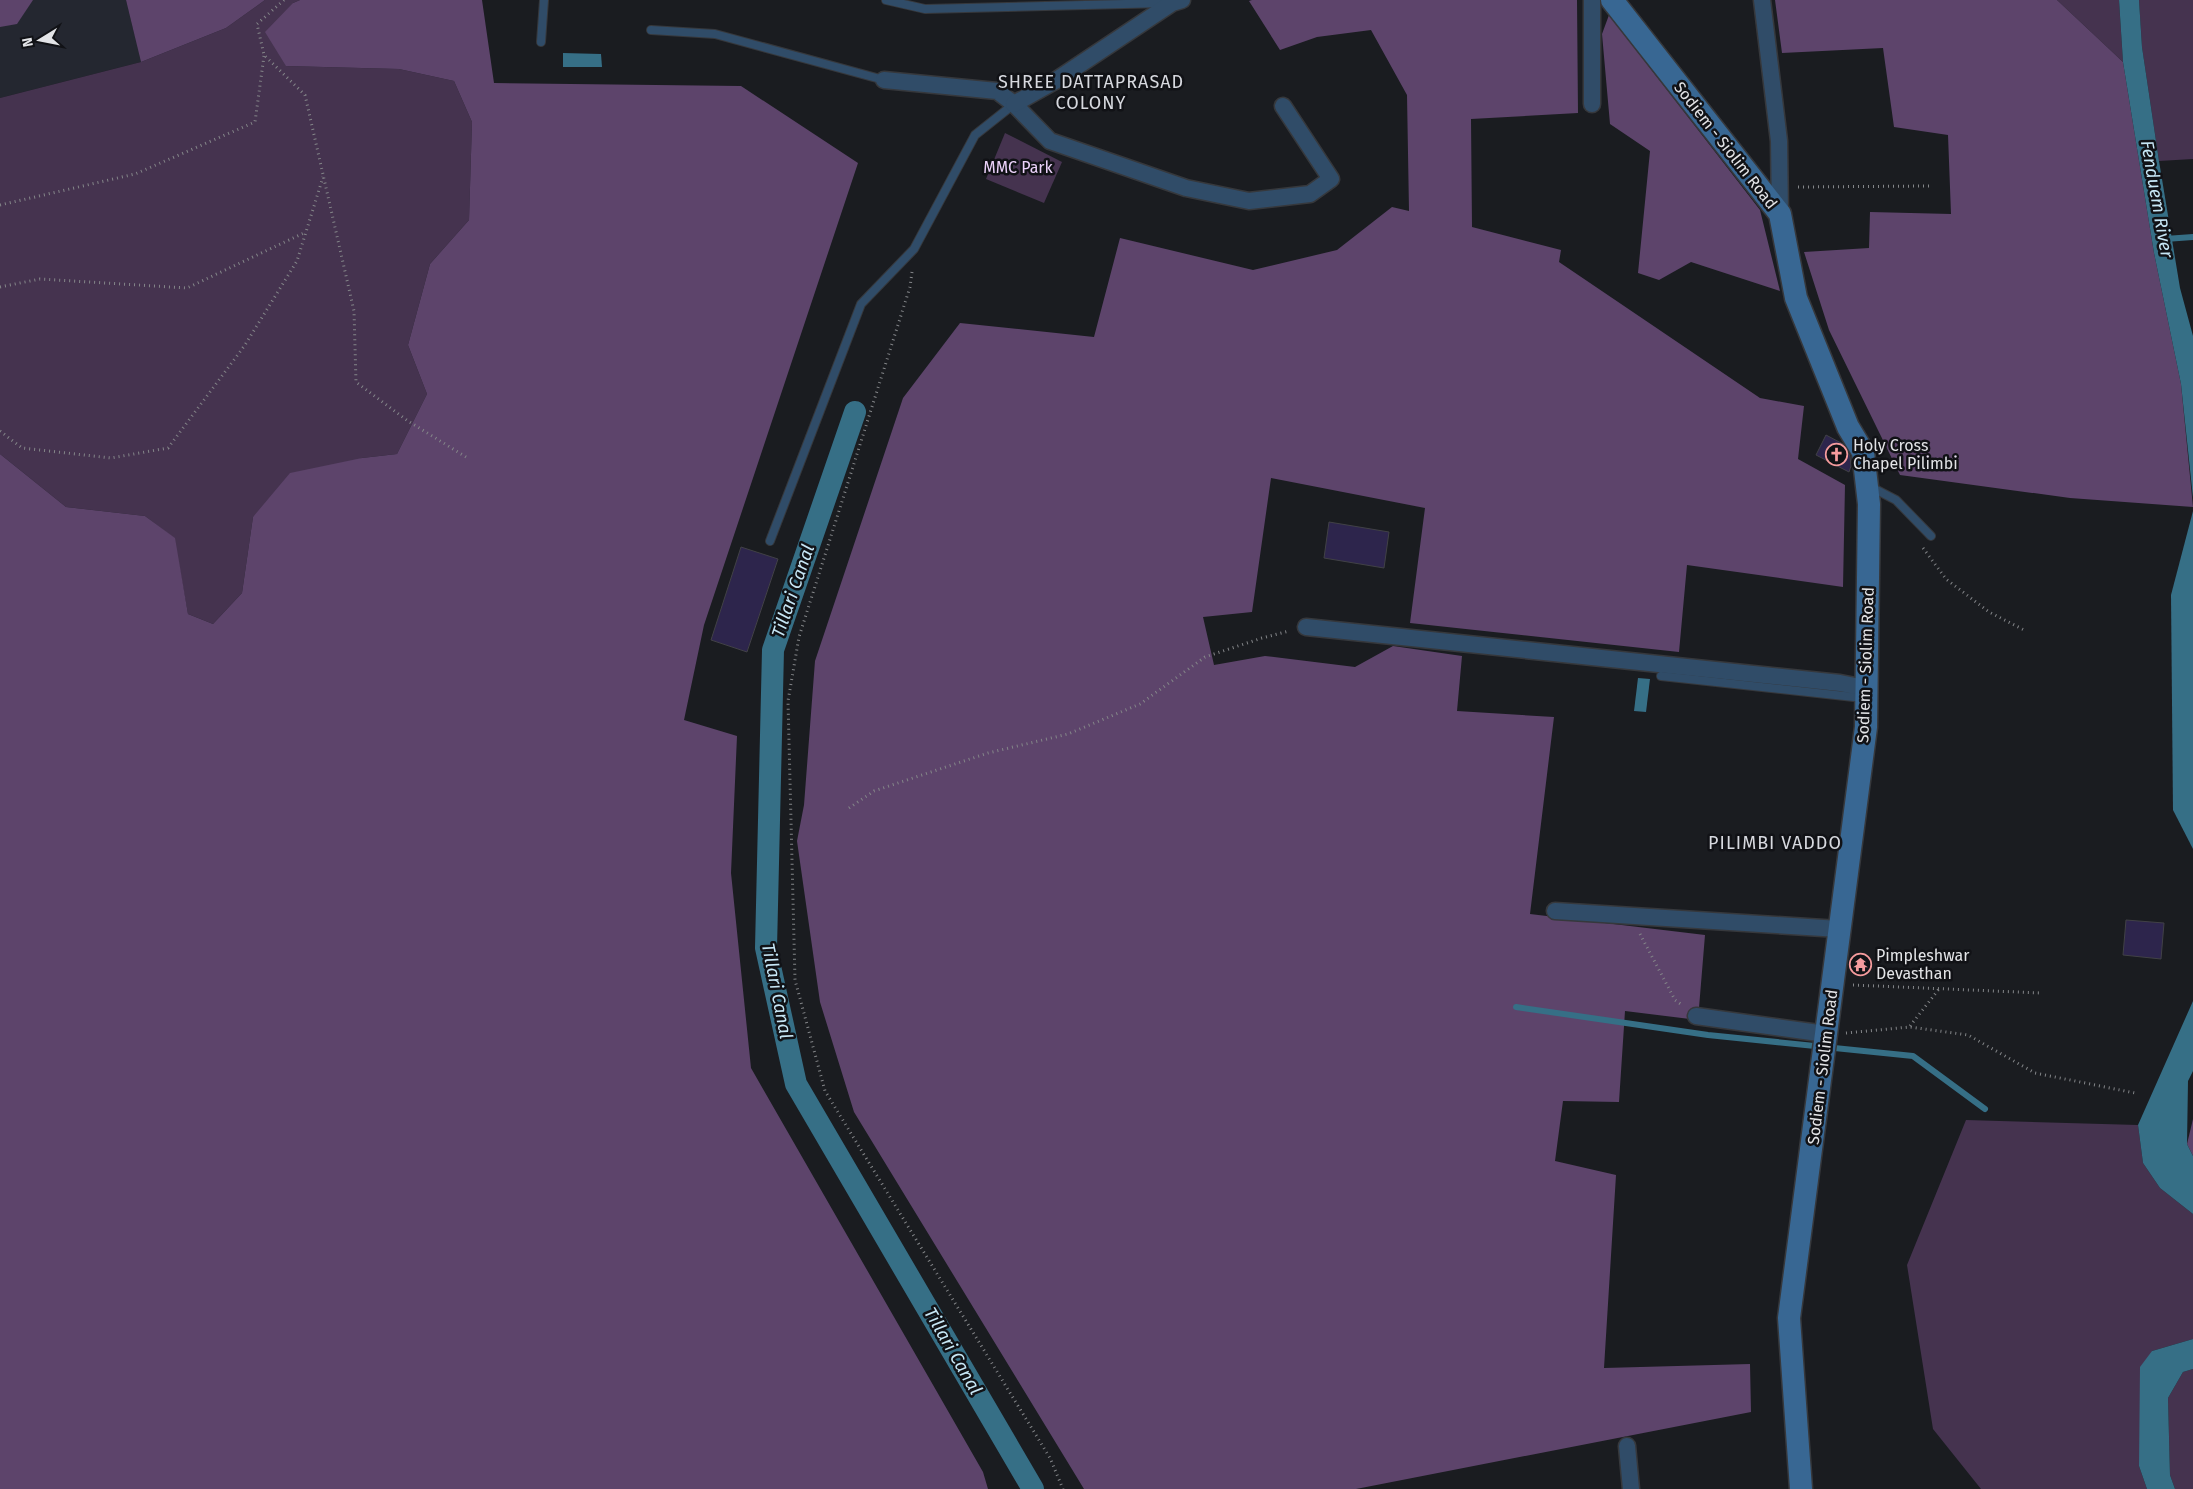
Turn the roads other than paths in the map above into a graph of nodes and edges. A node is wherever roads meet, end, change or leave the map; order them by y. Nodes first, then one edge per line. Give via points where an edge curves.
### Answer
1 (544, 0) edge
2 (886, 0) edge
3 (1592, 0) edge
4 (1612, 0) edge
5 (1762, 0) edge
6 (1177, 2) edge
7 (651, 30) dead end
8 (542, 42) dead end
9 (884, 80) joint
10 (1014, 104) junction
11 (1592, 104) dead end
12 (1283, 106) dead end
13 (1780, 214) junction
14 (1867, 485) junction
15 (1931, 536) dead end
16 (770, 541) dead end
17 (1306, 627) road end
18 (1660, 676) dead end
19 (1865, 693) junction
20 (1555, 911) dead end
21 (1839, 929) junction
22 (1696, 1016) road end
23 (1826, 1034) junction
24 (1627, 1446) dead end
25 (1631, 1489) edge
26 (1801, 1489) edge

1 - 8 lane
2 - 6 lane via 925,9
3 - 11 street
4 - 13 main road, Sodiem - Siolim Road
5 - 13 street via 1779,141
6 - 10 street
7 - 9 lane via 715,34
9 - 10 street via 997,91
10 - 12 street via 1050,141 1186,188 1249,201 1310,194 1331,179
10 - 16 lane via 975,135 914,249 861,304
13 - 14 main road, Sodiem - Siolim Road via 1796,298 1848,427 1863,452
14 - 15 lane via 1896,500
14 - 19 main road, Sodiem - Siolim Road
17 - 19 street via 1840,683
18 - 19 lane
19 - 21 main road, Sodiem - Siolim Road via 1866,727
20 - 21 street
21 - 23 main road, Sodiem - Siolim Road
22 - 23 street
23 - 26 main road, Sodiem - Siolim Road via 1789,1318
24 - 25 street

